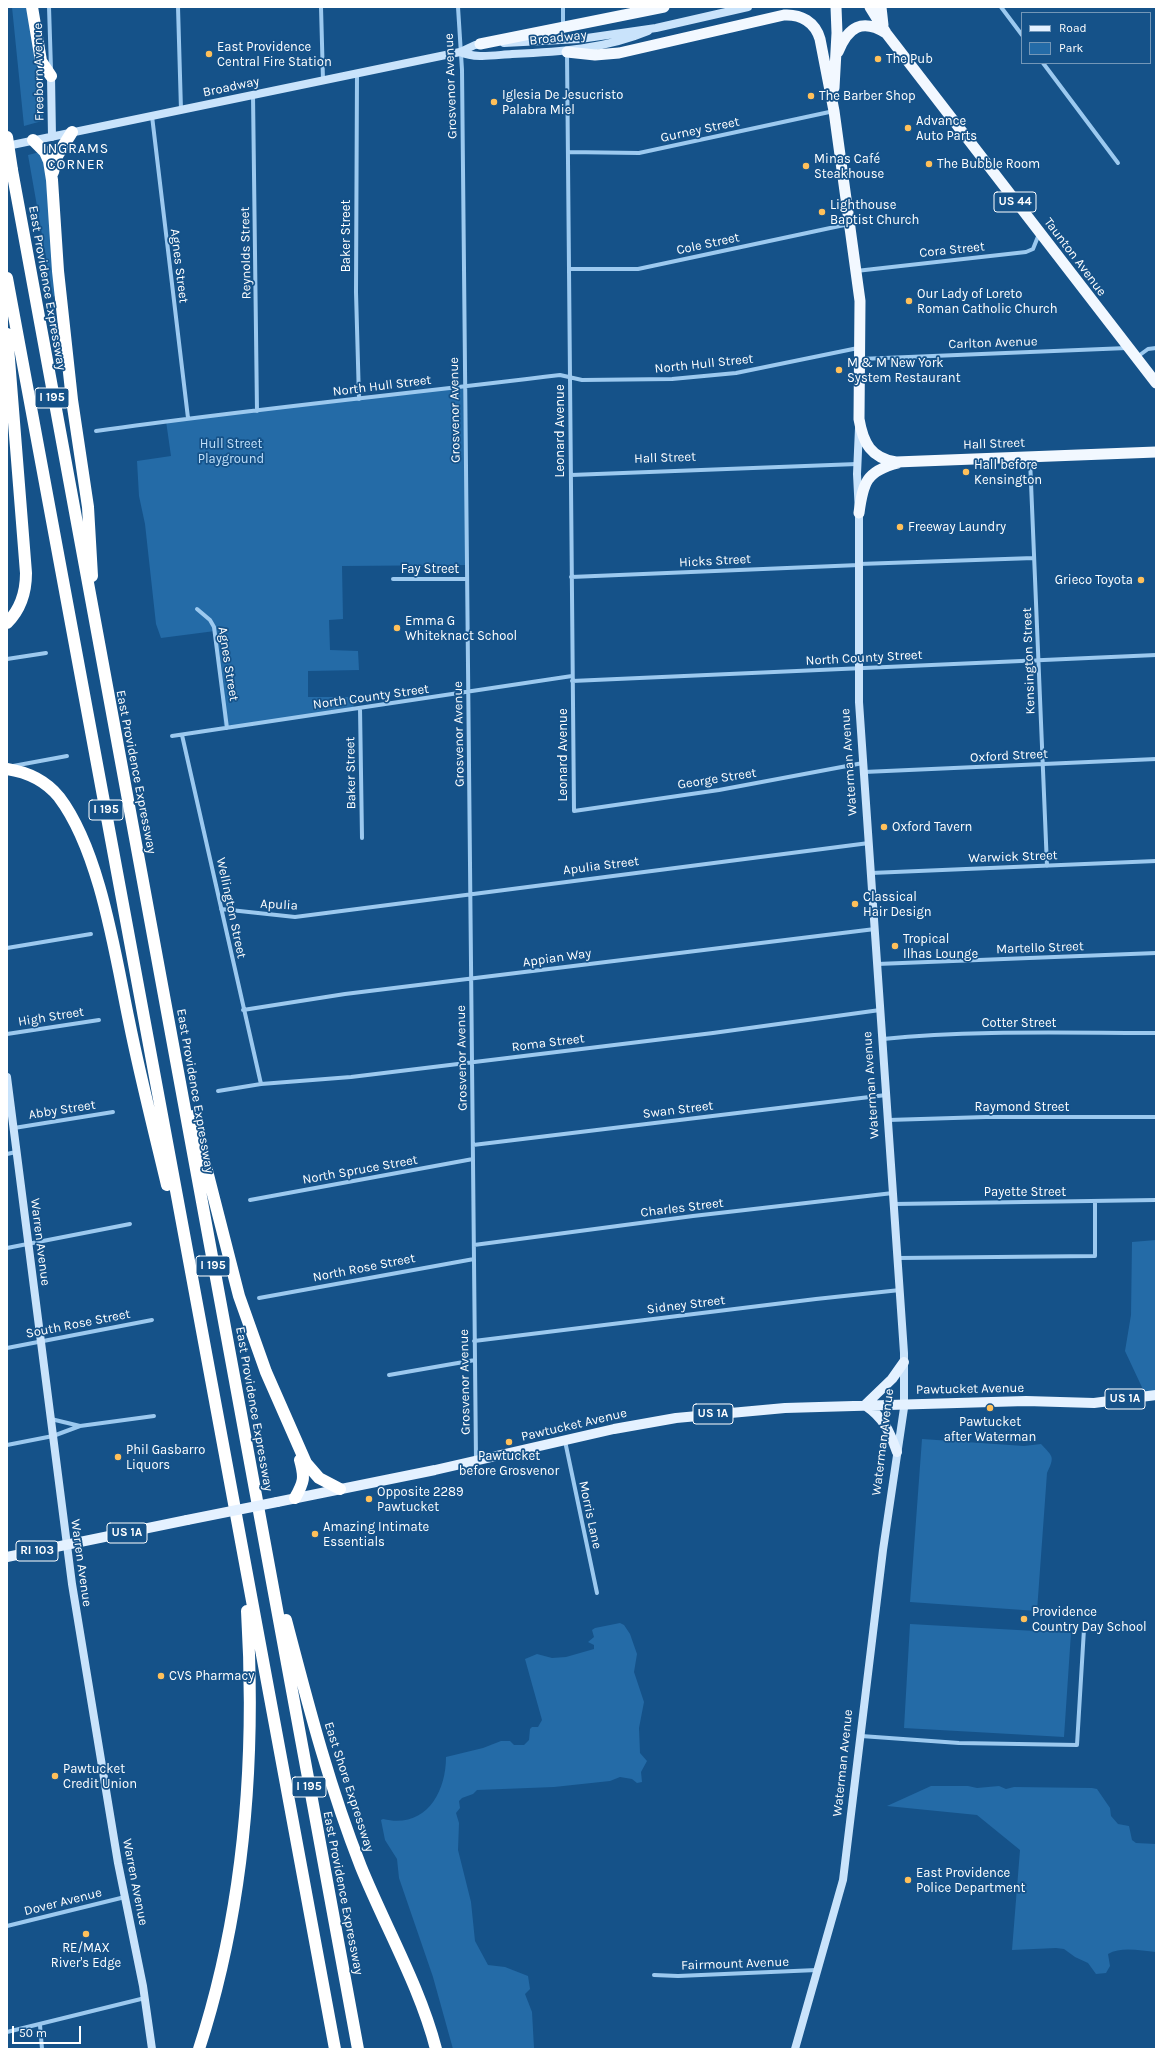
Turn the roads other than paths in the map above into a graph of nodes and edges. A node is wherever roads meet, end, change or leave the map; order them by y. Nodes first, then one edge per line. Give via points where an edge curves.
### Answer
1 (32, 7) edge
2 (49, 7) edge
3 (178, 7) edge
4 (321, 7) edge
5 (458, 7) edge
6 (563, 7) edge
7 (664, 7) edge
8 (748, 7) edge
9 (836, 7) edge
10 (870, 7) edge
11 (881, 7) edge
12 (1001, 7) edge
13 (564, 27) junction
14 (656, 28) junction
15 (886, 33) junction
16 (1021, 34) edge
17 (480, 44) junction
18 (460, 52) junction
19 (567, 52) junction
20 (836, 61) junction
21 (1044, 64) edge
22 (357, 73) junction
23 (51, 76) junction
24 (323, 80) junction
25 (254, 95) junction
26 (181, 110) junction
27 (834, 111) junction
28 (152, 116) junction
29 (72, 132) junction
30 (7, 137) edge
31 (52, 137) junction
32 (33, 140) junction
33 (7, 146) edge
34 (568, 152) junction
35 (1118, 163) dead end
36 (52, 180) junction
37 (850, 224) junction
38 (1040, 233) junction
39 (569, 269) junction
40 (856, 271) junction
41 (7, 278) edge
42 (7, 334) edge
43 (860, 348) junction
44 (1127, 348) junction
45 (1156, 348) edge
46 (1135, 358) junction
47 (860, 359) junction
48 (1144, 370) junction
49 (570, 377) junction
50 (1156, 383) edge
51 (465, 387) junction
52 (1156, 389) edge
53 (359, 399) junction
54 (257, 412) junction
55 (188, 418) junction
56 (859, 419) junction
57 (96, 431) dead end
58 (1156, 446) edge
59 (1133, 452) junction
60 (1156, 452) edge
61 (1030, 456) junction
62 (903, 462) junction
63 (857, 464) junction
64 (570, 475) junction
65 (859, 513) junction
66 (1034, 558) junction
67 (859, 565) junction
68 (572, 577) junction
69 (393, 578) dead end
70 (467, 579) junction
71 (197, 609) dead end
72 (7, 623) edge
73 (94, 625) junction
74 (46, 653) dead end
75 (1156, 655) edge
76 (7, 659) edge
77 (1039, 660) junction
78 (858, 668) junction
79 (572, 679) junction
80 (468, 692) junction
81 (360, 708) junction
82 (227, 728) junction
83 (182, 735) junction
84 (172, 736) dead end
85 (67, 756) dead end
86 (1156, 759) edge
87 (1043, 764) junction
88 (7, 768) edge
89 (864, 768) junction
90 (574, 811) joint
91 (362, 838) dead end
92 (869, 843) junction
93 (1156, 861) edge
94 (1047, 866) junction
95 (871, 873) junction
96 (470, 894) junction
97 (221, 909) junction
98 (336, 912) joint
99 (875, 929) junction
100 (91, 934) dead end
101 (7, 948) edge
102 (1156, 953) edge
103 (877, 964) junction
104 (471, 979) junction
105 (166, 1008) junction
106 (243, 1010) junction
107 (880, 1010) junction
108 (99, 1020) dead end
109 (1156, 1033) edge
110 (7, 1034) edge
111 (882, 1039) junction
112 (472, 1062) junction
113 (7, 1077) edge
114 (261, 1084) junction
115 (218, 1090) dead end
116 (886, 1095) junction
117 (113, 1112) dead end
118 (1156, 1117) edge
119 (888, 1120) junction
120 (13, 1128) junction
121 (472, 1145) junction
122 (16, 1152) junction
123 (7, 1154) edge
124 (473, 1159) junction
125 (893, 1193) junction
126 (250, 1200) dead end
127 (1156, 1200) edge
128 (1095, 1202) junction
129 (894, 1204) junction
130 (130, 1224) dead end
131 (28, 1244) junction
132 (474, 1245) junction
133 (7, 1248) edge
134 (474, 1258) junction
135 (897, 1258) junction
136 (900, 1290) junction
137 (259, 1298) dead end
138 (152, 1320) dead end
139 (41, 1341) junction
140 (474, 1341) junction
141 (204, 1342) junction
142 (7, 1348) edge
143 (475, 1360) junction
144 (904, 1362) junction
145 (389, 1375) dead end
146 (1156, 1395) edge
147 (904, 1404) junction
148 (865, 1405) junction
149 (154, 1416) dead end
150 (50, 1419) junction
151 (80, 1426) junction
152 (290, 1427) junction
153 (52, 1436) junction
154 (565, 1440) junction
155 (7, 1445) edge
156 (897, 1452) junction
157 (476, 1461) junction
158 (340, 1489) junction
159 (295, 1498) junction
160 (261, 1524) junction
161 (66, 1544) junction
162 (7, 1557) edge
163 (244, 1559) junction
164 (597, 1593) dead end
165 (1084, 1628) dead end
166 (860, 1736) junction
167 (124, 1897) junction
168 (7, 1926) edge
169 (818, 1970) junction
170 (654, 1975) dead end
171 (324, 1992) junction
172 (145, 1998) junction
173 (40, 2025) junction
174 (7, 2032) edge
175 (42, 2049) edge
176 (152, 2049) edge
177 (199, 2049) edge
178 (328, 2049) edge
179 (335, 2049) edge
180 (358, 2049) edge
181 (436, 2049) edge
182 (795, 2049) edge

1 - 23 highway via 40,57 44,68
2 - 23 street, Freeborn Avenue
3 - 26 street
4 - 24 street
5 - 18 street, Grosvenor Avenue
6 - 13 street
7 - 13 highway
8 - 14 main road, Broadway
9 - 20 highway
10 - 15 highway, US 44
11 - 15 highway
12 - 16 street
13 - 17 highway
14 - 17 main road, Broadway via 572,40
14 - 19 main road, Broadway via 623,40
15 - 20 highway via 869,25 853,29 843,41
15 - 38 highway, Taunton Avenue / US 44
17 - 18 main road, Broadway
18 - 19 main road, Broadway via 480,56
18 - 22 main road, Broadway
18 - 51 street, Grosvenor Avenue
19 - 27 highway via 595,55 619,53 780,16 796,15 811,23 819,34
19 - 34 street, Leonard Avenue
20 - 27 highway
21 - 35 street
22 - 24 main road, Broadway
22 - 53 street, Baker Street via 356,292
23 - 31 main road, Freeborn Avenue
24 - 25 main road, Broadway
25 - 26 main road, Broadway
25 - 54 street, Reynolds Street
26 - 28 main road, Broadway
27 - 34 street, Gurney Street via 639,153
27 - 37 highway, Waterman Avenue
28 - 29 main road, Broadway
28 - 55 street, Agnes Street
29 - 31 main road, Broadway
29 - 36 highway via 56,156
30 - 73 highway, East Providence Expressway / I 195, bridge
31 - 32 main road, Broadway
32 - 33 main road, Broadway
32 - 36 highway via 49,160
34 - 39 street, Leonard Avenue
36 - 73 highway via 58,271 72,400 88,507
37 - 39 street, Cole Street via 644,268
37 - 40 highway, Waterman Avenue
38 - 40 street, Cora Street via 1033,249 1026,252
38 - 44 highway, Taunton Avenue / US 44
39 - 49 street, Leonard Avenue
40 - 43 highway, Waterman Avenue via 860,308
41 - 141 highway, I 195
42 - 72 highway via 26,573 23,598
43 - 47 highway, Waterman Avenue
43 - 49 street, North Hull Street via 736,373 672,379 582,380
44 - 46 highway, Taunton Avenue / US 44
44 - 47 street, Carlton Avenue
45 - 46 street via 1146,350
46 - 48 highway, Taunton Avenue / US 44
47 - 56 highway, Waterman Avenue
48 - 50 highway, Taunton Avenue / US 44
48 - 52 highway
49 - 51 street, North Hull Street via 560,375
49 - 64 street, Leonard Avenue
51 - 53 street, North Hull Street
51 - 70 street, Grosvenor Avenue
53 - 54 street, North Hull Street
54 - 55 street, North Hull Street
55 - 57 street, North Hull Street
56 - 62 highway, Hall Street via 863,438 872,452 885,459
56 - 63 main road, Waterman Avenue
58 - 59 highway
59 - 60 highway, Hall Street
59 - 61 highway, Hall Street
61 - 62 highway, Hall Street
61 - 66 street, Kensington Street
62 - 65 highway via 879,470 868,478 862,490
63 - 64 street, Hall Street
63 - 65 main road, Waterman Avenue
64 - 68 street, Leonard Avenue
65 - 67 main road, Waterman Avenue
66 - 67 street, Hicks Street
66 - 77 street, Kensington Street
67 - 68 street, Hicks Street
67 - 78 main road, Waterman Avenue
68 - 79 street, Leonard Avenue
69 - 70 street, Fay Street
70 - 80 street, Grosvenor Avenue
71 - 82 street, Agnes Street via 210,620 214,628
73 - 105 highway, East Providence Expressway / I 195
74 - 76 street
75 - 77 street, North County Street
77 - 78 street, North County Street
77 - 87 street, Kensington Street
78 - 79 street, North County Street
78 - 89 main road, Waterman Avenue
79 - 80 street, North County Street
79 - 90 street, Leonard Avenue
80 - 81 street, North County Street
80 - 96 street, Grosvenor Avenue
81 - 82 street, North County Street
81 - 91 street, Baker Street
82 - 83 street, North County Street
83 - 84 street, North County Street
83 - 97 street, Wellington Street
85 - 88 street
86 - 87 street, Oxford Street
87 - 89 street, Oxford Street
87 - 94 street, Kensington Street
88 - 141 highway via 34,777 54,791 73,820 94,872 105,908
89 - 90 street, George Street
89 - 92 main road, Waterman Avenue
92 - 95 main road, Waterman Avenue
92 - 96 street, Apulia Street
93 - 94 street, Warwick Street
94 - 95 street, Warwick Street
95 - 99 main road, Waterman Avenue
96 - 98 street, Apulia Street
96 - 104 street, Grosvenor Avenue
97 - 98 street, Apulia via 296,917
97 - 106 street, Wellington Street
99 - 103 main road, Waterman Avenue
99 - 104 street, Appian Way via 671,952
100 - 101 street
102 - 103 street, Martello Street
103 - 107 main road, Waterman Avenue
104 - 106 street, Appian Way via 345,994
104 - 112 street, Grosvenor Avenue
105 - 152 highway via 239,1296 266,1372
105 - 160 highway, East Providence Expressway / I 195
106 - 114 street, Wellington Street
107 - 111 main road, Waterman Avenue
107 - 112 street, Roma Street
108 - 110 street, High Street
109 - 111 street, Cotter Street via 993,1033
111 - 116 main road, Waterman Avenue
112 - 114 street, Roma Street via 351,1077
112 - 121 street, Grosvenor Avenue
113 - 120 main road, Warren Avenue / RI 103
114 - 115 street, Roma Street
116 - 119 main road, Waterman Avenue
116 - 121 street, Swan Street
117 - 120 street, Abby Street
118 - 119 street, Raymond Street
119 - 125 main road, Waterman Avenue
120 - 122 main road, Warren Avenue / RI 103
121 - 124 street, Grosvenor Avenue
122 - 123 street
122 - 131 main road, Warren Avenue / RI 103
124 - 126 street, North Spruce Street
124 - 132 street, Grosvenor Avenue
125 - 129 main road, Waterman Avenue
125 - 132 street, Charles Street
127 - 128 street, Payette Street
128 - 129 street, Payette Street
128 - 135 street via 1096,1256
129 - 135 main road, Waterman Avenue
130 - 131 street
131 - 133 street
131 - 139 main road, Warren Avenue / RI 103
132 - 134 street, Grosvenor Avenue
134 - 137 street, North Rose Street
134 - 140 street, Grosvenor Avenue
135 - 136 main road, Waterman Avenue
136 - 140 street, Sidney Street
136 - 144 main road, Waterman Avenue
138 - 139 street, South Rose Street
139 - 142 street, South Rose Street
139 - 150 main road, Warren Avenue / RI 103
140 - 143 street, Grosvenor Avenue
141 - 163 highway, I 195
143 - 145 street
143 - 157 street, Grosvenor Avenue
144 - 147 main road, Waterman Avenue
144 - 148 main road
146 - 147 main road, Pawtucket Avenue / US 1A via 1094,1403 1026,1401
147 - 148 main road, Pawtucket Avenue / US 1A
147 - 156 main road, Waterman Avenue
148 - 154 main road, Pawtucket Avenue / US 1A via 785,1408 676,1418
148 - 156 main road via 876,1413 888,1428
149 - 151 street
150 - 151 street
150 - 153 main road, Warren Avenue / RI 103
151 - 153 street
152 - 158 highway via 312,1471 323,1482
152 - 159 highway via 304,1476
153 - 155 street
153 - 161 main road, Warren Avenue / RI 103
154 - 157 main road, Pawtucket Avenue / US 1A
154 - 164 street, Morris Lane
156 - 166 main road, Waterman Avenue
157 - 158 main road, Pawtucket Avenue / US 1A
158 - 159 main road, Pawtucket Avenue / US 1A
159 - 161 main road, Pawtucket Avenue / US 1A, bridge
160 - 180 highway, East Providence Expressway / I 195
160 - 181 highway, East Shore Expressway via 331,1785 362,1868 426,2017
161 - 162 main road, Pawtucket Avenue / RI 103
161 - 167 main road, Warren Avenue
163 - 171 highway, I 195
163 - 177 highway via 251,1724 246,1819 229,1935
165 - 166 street via 1077,1745 960,1743
166 - 169 main road, Waterman Avenue via 843,1880
167 - 168 street, Dover Avenue
167 - 172 main road, Warren Avenue
169 - 170 street, Fairmount Avenue
169 - 182 main road, Waterman Avenue
171 - 178 highway
171 - 179 highway, I 195
172 - 173 street
172 - 176 main road, Warren Avenue
173 - 174 street
173 - 175 street

